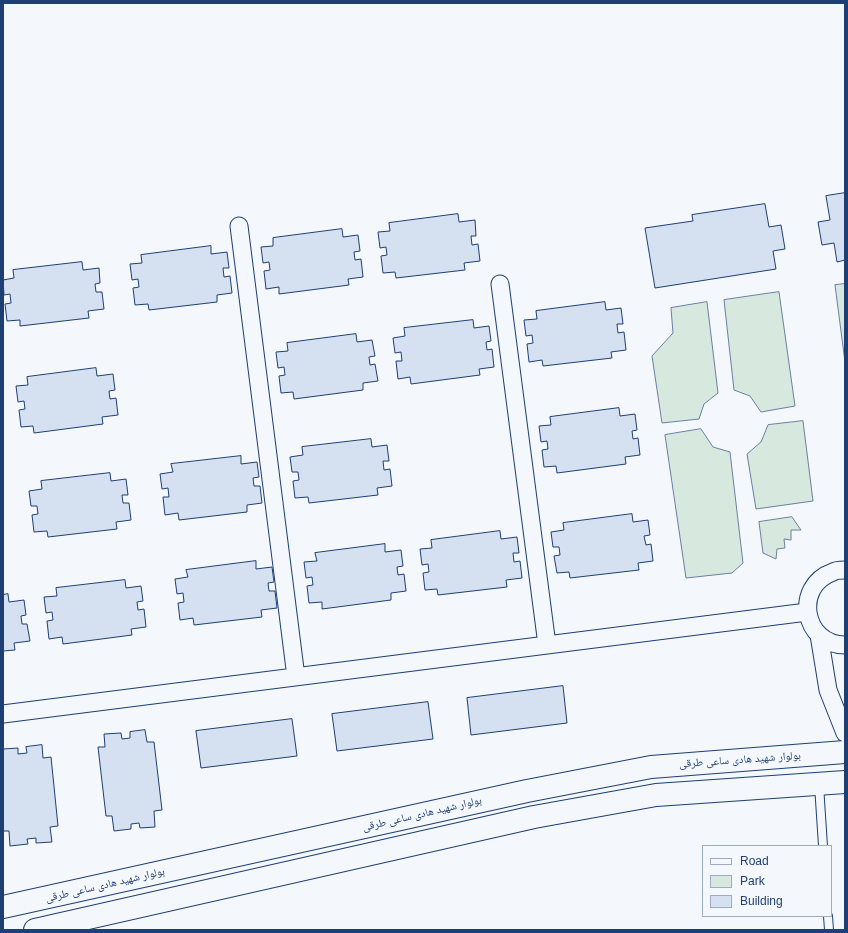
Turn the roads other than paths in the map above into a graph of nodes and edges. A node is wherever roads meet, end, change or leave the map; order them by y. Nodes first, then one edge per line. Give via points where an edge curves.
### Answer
1 (240, 226) dead end
2 (500, 284) dead end
3 (845, 570) edge
4 (807, 612) junction
5 (819, 635) junction
6 (547, 645) junction
7 (845, 645) edge
8 (296, 677) junction
9 (3, 714) edge
10 (845, 733) edge
11 (845, 752) edge
12 (845, 782) edge
13 (819, 784) junction
14 (823, 845) edge
15 (3, 907) edge
16 (828, 917) edge
17 (35, 930) edge
18 (829, 930) edge

1 - 8 street
2 - 6 street
3 - 4 street via 833,571 822,577 813,587 808,599
4 - 5 street via 811,625
4 - 6 street
5 - 7 street via 830,642
5 - 10 street via 828,690
6 - 8 street
8 - 9 street
11 - 15 street, بولوار شهید هادی ساعی طرقی via 651,767 527,791
12 - 13 street
13 - 14 lane
13 - 17 street via 656,795 534,817
16 - 18 lane

